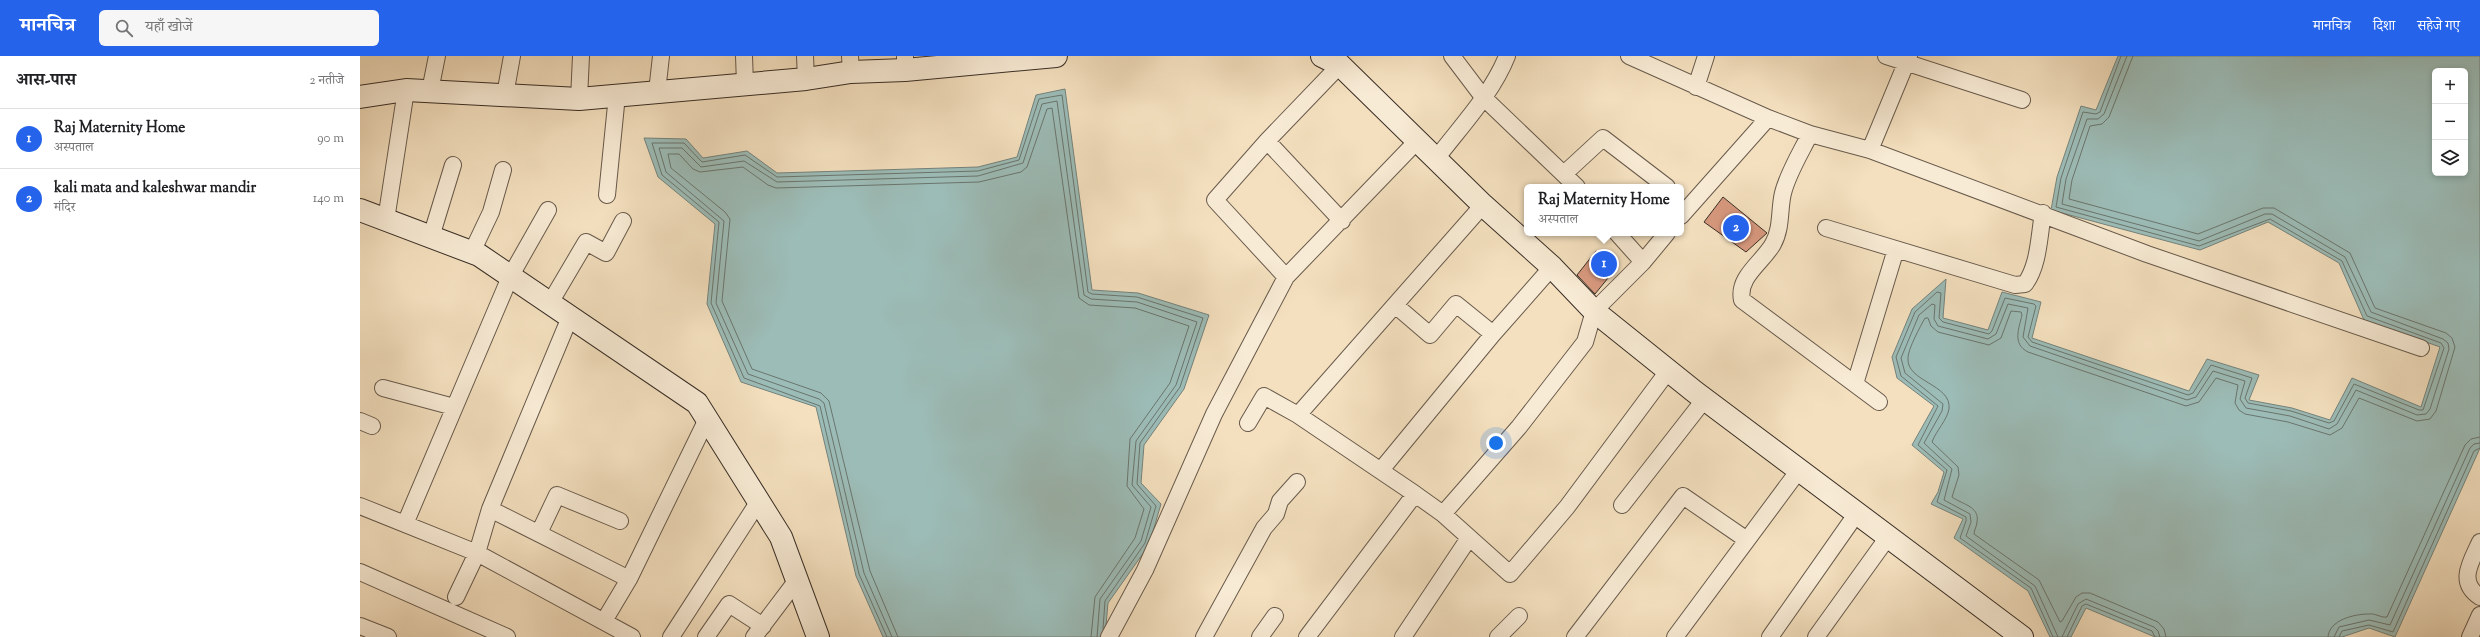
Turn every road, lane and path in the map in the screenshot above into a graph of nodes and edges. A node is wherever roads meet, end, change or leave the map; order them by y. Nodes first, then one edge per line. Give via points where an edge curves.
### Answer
1 (437, 56) edge
2 (512, 56) edge
3 (581, 56) edge
4 (661, 56) edge
5 (744, 56) edge
6 (805, 56) edge
7 (1056, 56) edge
8 (1452, 56) edge
9 (1507, 56) edge
10 (1629, 56) edge
11 (1706, 56) edge
12 (1886, 56) edge
13 (973, 60) edge
14 (1908, 60) edge
15 (1331, 61) edge
16 (905, 63) edge
17 (850, 64) edge
18 (806, 79) junction
19 (745, 84) junction
20 (1696, 87) junction
21 (406, 90) junction
22 (430, 91) junction
23 (657, 92) junction
24 (505, 95) junction
25 (617, 95) junction
26 (360, 97) edge
27 (1483, 97) junction
28 (579, 99) junction
29 (2022, 100) dead end
30 (1768, 118) junction
31 (1810, 134) junction
32 (1267, 141) junction
33 (1417, 141) junction
34 (1870, 150) junction
35 (1436, 159) junction
36 (453, 165) dead end
37 (503, 170) dead end
38 (1565, 173) junction
39 (1574, 184) edge
40 (1663, 184) edge
41 (606, 195) dead end
42 (1483, 205) junction
43 (1684, 206) edge
44 (360, 210) edge
45 (548, 210) dead end
46 (2043, 213) junction
47 (386, 220) junction
48 (623, 221) dead end
49 (1342, 221) junction
50 (1826, 228) dead end
51 (1620, 236) edge
52 (1665, 236) edge
53 (431, 237) junction
54 (1896, 249) junction
55 (472, 252) junction
56 (1643, 262) junction
57 (1552, 267) junction
58 (510, 277) junction
59 (1286, 277) junction
60 (550, 303) junction
61 (1395, 305) junction
62 (1594, 311) junction
63 (570, 317) junction
64 (1493, 334) junction
65 (2421, 348) dead end
66 (1668, 371) junction
67 (1854, 384) junction
68 (382, 388) dead end
69 (1704, 400) junction
70 (1879, 402) dead end
71 (454, 407) junction
72 (1298, 415) junction
73 (707, 419) junction
74 (1248, 423) dead end
75 (1381, 470) junction
76 (1799, 470) junction
77 (1297, 482) dead end
78 (1415, 494) junction
79 (759, 501) junction
80 (1622, 505) dead end
81 (360, 506) edge
82 (490, 509) junction
83 (1857, 513) junction
84 (1443, 514) junction
85 (620, 521) dead end
86 (405, 524) junction
87 (539, 533) junction
88 (1888, 537) junction
89 (1469, 538) junction
90 (1747, 540) junction
91 (2480, 542) edge
92 (477, 553) junction
93 (360, 572) edge
94 (629, 579) junction
95 (797, 580) junction
96 (456, 597) dead end
97 (2480, 598) edge
98 (2480, 615) edge
99 (1275, 616) dead end
100 (1519, 616) dead end
101 (604, 621) junction
102 (360, 626) edge
103 (758, 631) edge
104 (388, 637) edge
105 (507, 637) edge
106 (632, 637) edge
107 (671, 637) edge
108 (706, 637) edge
109 (818, 637) edge
110 (1110, 637) edge
111 (1204, 637) edge
112 (1260, 637) edge
113 (1307, 637) edge
114 (1403, 637) edge
115 (1498, 637) edge
116 (1575, 637) edge
117 (1675, 637) edge
118 (1770, 637) edge
119 (1816, 637) edge
120 (2022, 637) edge
121 (2470, 637) edge

1 - 22 street
2 - 24 street
3 - 28 street
4 - 23 street
5 - 19 street
6 - 18 street
7 - 13 street
8 - 27 street
9 - 27 street
10 - 20 street
11 - 20 street
12 - 14 street
13 - 16 street
14 - 29 street
14 - 34 street
15 - 32 street
15 - 33 street
16 - 17 street
17 - 18 street
18 - 19 street
19 - 23 street
20 - 30 street
21 - 22 street
21 - 26 street
21 - 47 street
22 - 24 street
23 - 25 street
24 - 28 street
25 - 28 street
25 - 41 street
27 - 35 street
27 - 38 street
30 - 31 street
30 - 43 street
31 - 34 street
31 - 67 street via 1784,191 1778,233 1774,243 1743,282 1740,291 1742,300 1752,309
32 - 49 street
32 - 59 street via 1215,200
33 - 35 street
33 - 49 street
34 - 46 street
35 - 42 street
36 - 53 street
37 - 55 street via 491,212
38 - 39 street
38 - 40 street via 1603,138
42 - 57 street
42 - 61 street
44 - 47 street
45 - 58 street
46 - 54 street via 2035,263 2025,284 2015,285
46 - 65 street via 2147,254
47 - 53 street
48 - 60 street via 606,253 586,242
49 - 59 street
50 - 54 street
51 - 56 street
52 - 56 street
53 - 55 street
54 - 67 street
55 - 58 street
56 - 62 street
57 - 62 street
57 - 64 street
58 - 60 street
58 - 71 street
59 - 110 street via 1214,414 1145,570
60 - 63 street
61 - 64 street via 1430,335 1456,304
61 - 72 street
62 - 66 street
62 - 84 street via 1585,342 1519,427
63 - 73 street via 697,403
63 - 82 street
64 - 75 street
66 - 69 street
66 - 89 street via 1567,507 1510,574
67 - 70 street
68 - 71 street
69 - 76 street
69 - 80 street
71 - 86 street
72 - 74 street via 1264,396
72 - 75 street
73 - 79 street
73 - 94 street
75 - 78 street
76 - 83 street
76 - 90 street
77 - 111 street via 1280,501 1276,514 1264,528
78 - 84 street
78 - 113 street
79 - 95 street via 781,537
79 - 107 street
81 - 86 street
82 - 87 street
82 - 92 street
83 - 88 street
83 - 118 street
84 - 89 street
85 - 87 street via 557,495
86 - 92 street
87 - 94 street
88 - 119 street
88 - 120 street
89 - 114 street
90 - 116 street via 1683,496
90 - 117 street
91 - 97 street via 2467,577 2468,586
92 - 96 street
92 - 101 street
93 - 105 street
94 - 101 street
95 - 103 street
95 - 109 street
98 - 121 street
99 - 112 street
100 - 115 street
101 - 106 street
102 - 104 street
103 - 108 street via 729,604

